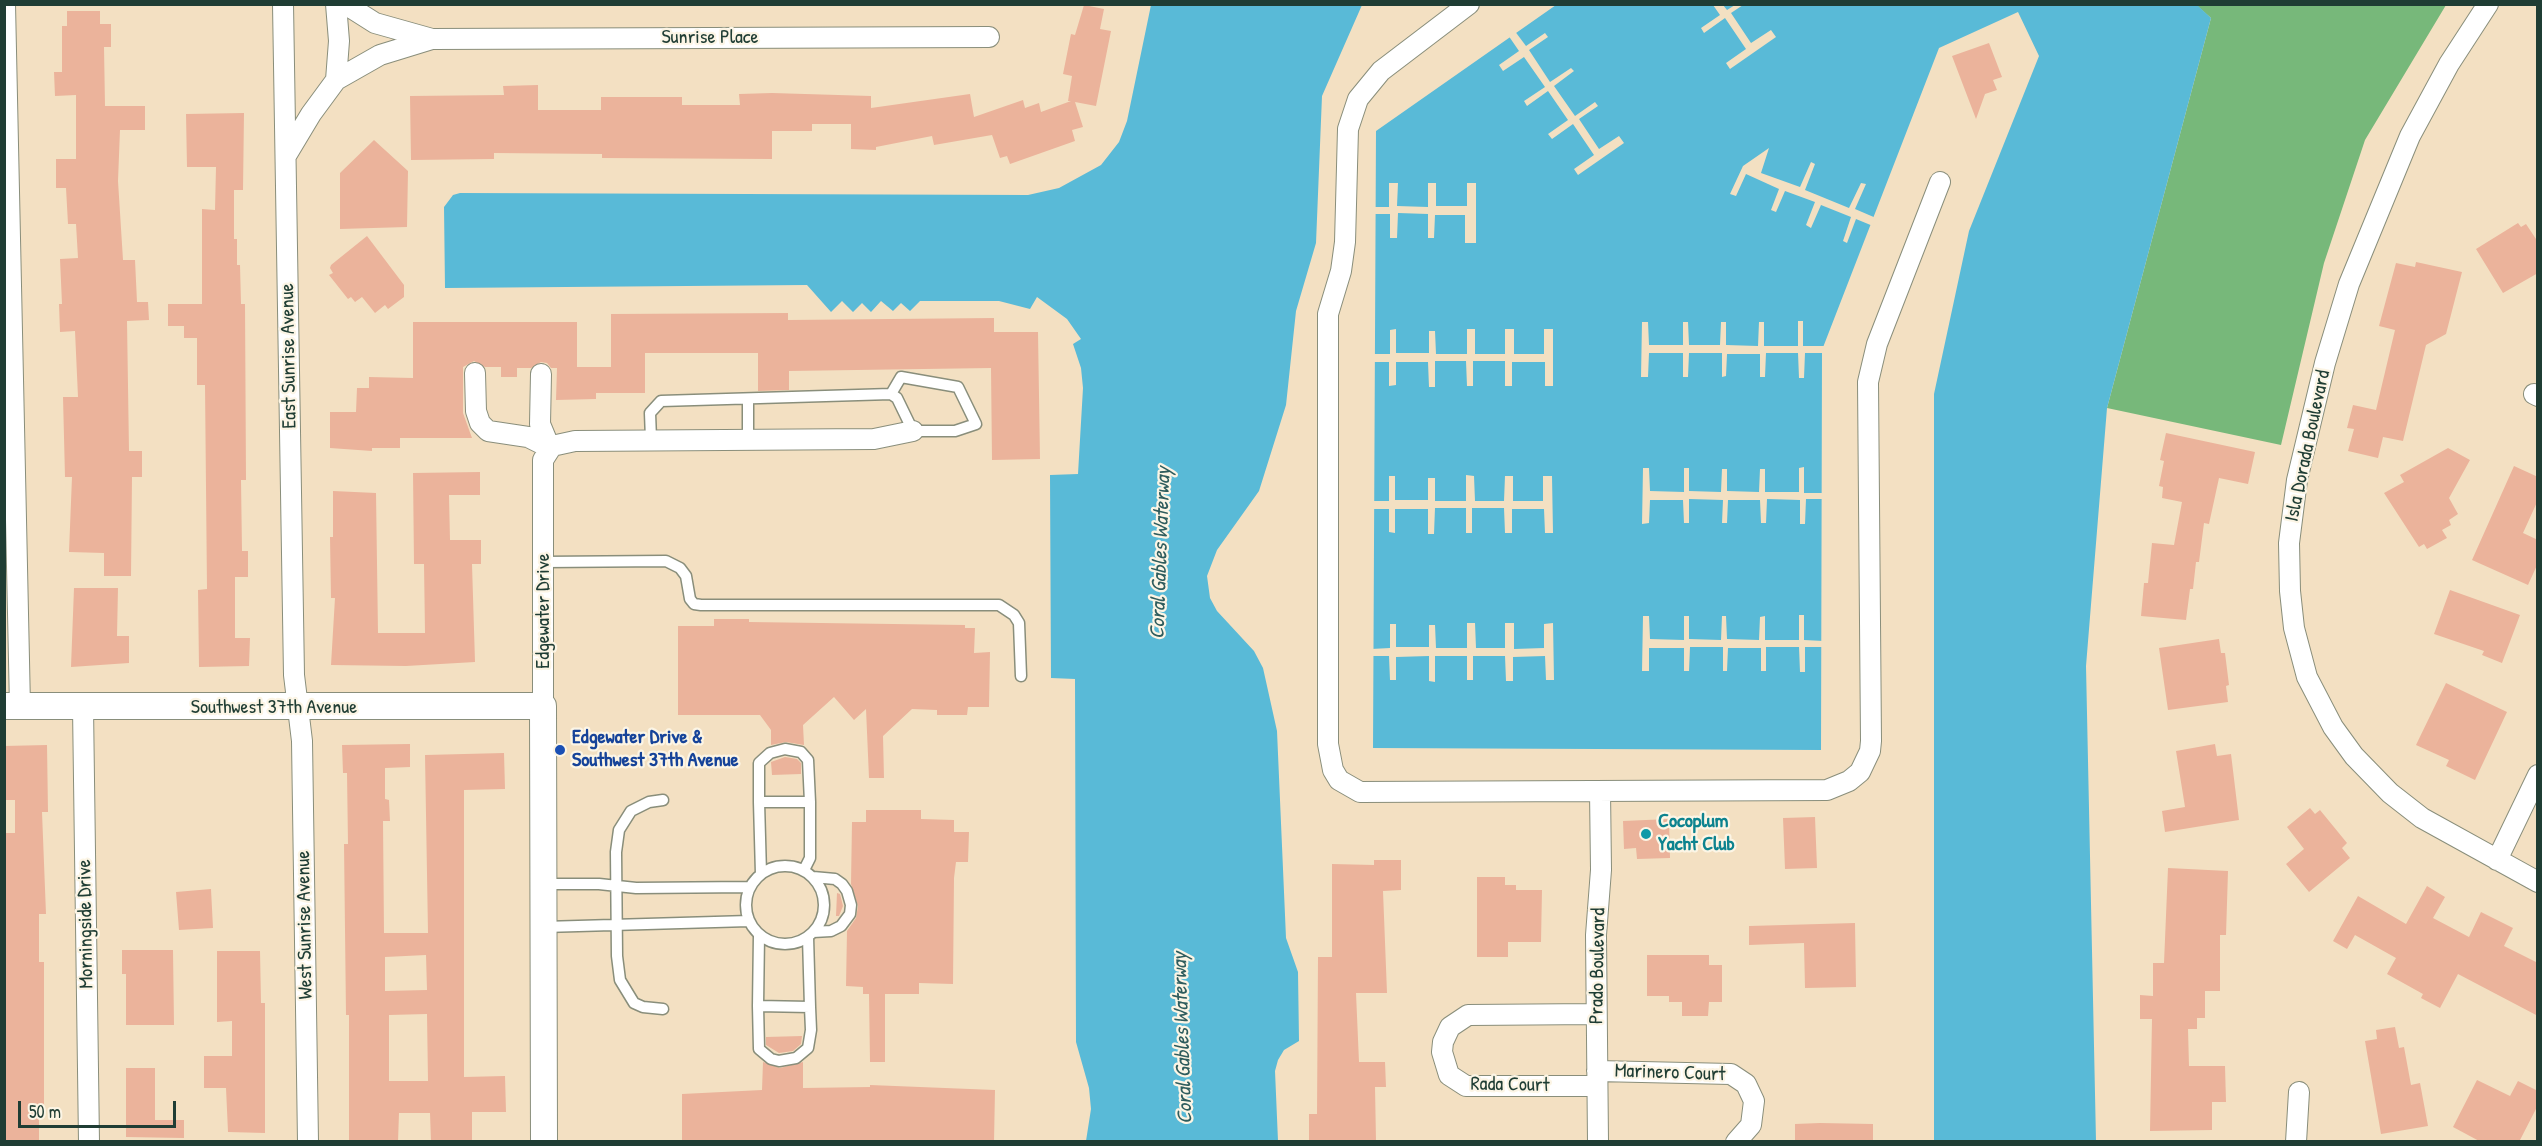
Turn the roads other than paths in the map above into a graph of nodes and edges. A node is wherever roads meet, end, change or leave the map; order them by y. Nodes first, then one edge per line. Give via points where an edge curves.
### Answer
1 (5, 4) edge
2 (283, 4) edge
3 (336, 4) edge
4 (345, 4) edge
5 (1469, 4) edge
6 (2488, 4) edge
7 (989, 37) dead end
8 (432, 39) junction
9 (336, 80) junction
10 (285, 156) junction
11 (1940, 182) dead end
12 (475, 373) dead end
13 (542, 374) dead end
14 (891, 394) junction
15 (748, 400) junction
16 (913, 431) junction
17 (651, 439) junction
18 (748, 439) junction
19 (550, 448) junction
20 (544, 562) junction
21 (1021, 676) dead end
22 (12, 706) edge
23 (543, 706) junction
24 (83, 707) junction
25 (299, 708) junction
26 (2538, 775) edge
27 (1600, 791) junction
28 (663, 800) dead end
29 (759, 802) junction
30 (810, 802) junction
31 (2497, 860) junction
32 (761, 874) junction
33 (808, 874) junction
34 (2538, 882) edge
35 (543, 884) junction
36 (616, 886) junction
37 (750, 887) junction
38 (749, 921) junction
39 (617, 924) junction
40 (543, 927) junction
41 (759, 935) junction
42 (811, 935) junction
43 (758, 1006) junction
44 (810, 1006) junction
45 (663, 1009) dead end
46 (1596, 1014) junction
47 (1597, 1078) junction
48 (2299, 1092) dead end
49 (89, 1142) edge
50 (308, 1142) edge
51 (544, 1142) edge
52 (1598, 1142) edge
53 (1736, 1142) edge
54 (2296, 1142) edge

1 - 22 street
2 - 10 street, East Sunrise Avenue
3 - 9 street
4 - 8 street, Sunrise Place via 375,23
5 - 27 street via 1381,71 1358,99 1348,129 1346,242 1328,324 1329,758 1338,780 1360,792
6 - 31 street, Isla Dorada Boulevard via 2410,136 2349,284 2297,480 2289,574 2301,660 2340,738 2407,807
7 - 8 street, Sunrise Place
8 - 9 street, Sunrise Place via 380,55
9 - 10 street, Sunrise Place
10 - 25 street, East Sunrise Avenue via 294,675
11 - 27 street via 1877,344 1868,382 1871,741 1866,761 1850,781 1827,790
12 - 19 street via 476,411 488,431 528,437
13 - 19 street via 540,424
14 - 15 lane
14 - 16 lane via 897,398
14 - 16 lane via 901,376 958,387 976,424 955,431
15 - 17 lane via 661,401 650,413
15 - 18 lane
16 - 18 street via 874,439
17 - 18 street
17 - 19 street via 566,441
19 - 20 street, Edgewater Drive via 543,460
20 - 21 lane via 666,561 680,568 686,576 690,599 701,605 999,605 1019,623
20 - 23 street, Edgewater Drive
22 - 24 street, Southwest 37th Avenue
23 - 25 street, Southwest 37th Avenue
23 - 35 street, Edgewater Drive
24 - 25 street, Southwest 37th Avenue
24 - 49 street, Morningside Drive
25 - 50 street, West Sunrise Avenue
26 - 31 street
27 - 46 street, Prado Boulevard
28 - 36 lane via 631,811 619,830
29 - 30 lane
29 - 30 lane via 759,763 770,753 785,749 801,752 808,760
29 - 32 lane
30 - 33 lane
31 - 34 street, Isla Dorada Boulevard
32 - 33 lane via 784,865
32 - 37 lane
33 - 42 lane via 823,895 825,906
33 - 42 lane via 842,884 851,906 841,926
35 - 36 lane
35 - 40 street, Edgewater Drive
36 - 37 lane
36 - 39 lane
37 - 38 lane via 746,900
38 - 39 lane
38 - 41 lane
39 - 40 lane
39 - 45 lane via 617,969 624,990 634,1003
40 - 51 street, Edgewater Drive
41 - 42 lane via 783,945
41 - 43 lane
42 - 44 lane
43 - 44 lane
43 - 44 lane via 759,1049 779,1061 796,1058 808,1048
46 - 47 street, Prado Boulevard
46 - 47 street, Rada Court via 1468,1015 1450,1027 1442,1052 1449,1075 1466,1086
47 - 52 street, Prado Boulevard
47 - 53 street, Marinero Court via 1731,1074 1746,1084 1754,1101 1751,1125
48 - 54 street

